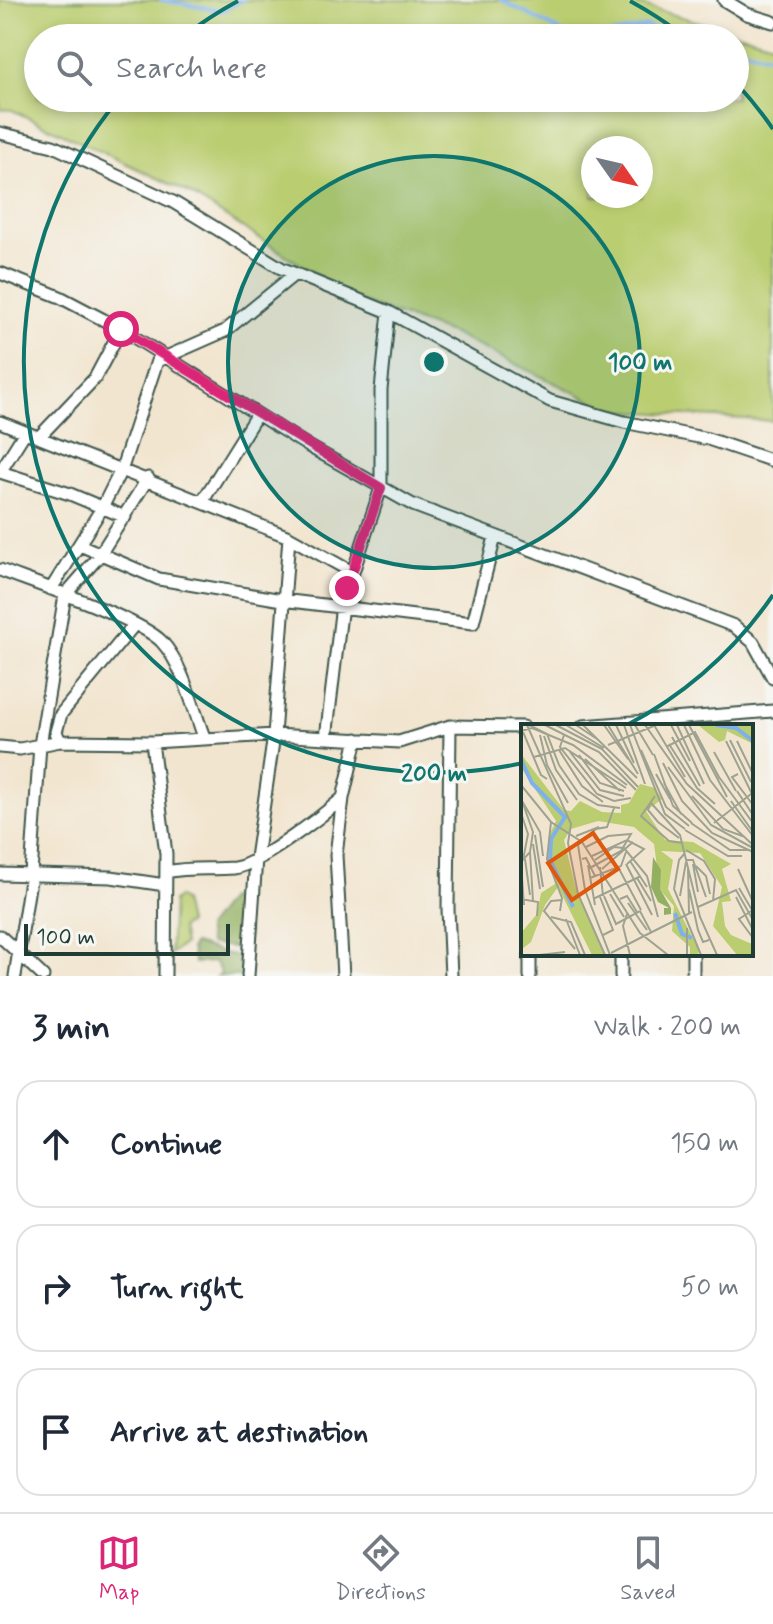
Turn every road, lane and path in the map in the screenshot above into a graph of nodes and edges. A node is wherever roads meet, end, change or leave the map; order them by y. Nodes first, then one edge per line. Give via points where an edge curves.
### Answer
1 (724, 0) edge
2 (773, 22) edge
3 (0, 133) edge
4 (0, 273) edge
5 (295, 274) junction
6 (389, 312) junction
7 (121, 329) junction
8 (167, 356) junction
9 (257, 414) junction
10 (0, 422) edge
11 (25, 432) junction
12 (40, 436) junction
13 (773, 461) edge
14 (122, 468) junction
15 (0, 472) edge
16 (148, 478) junction
17 (381, 488) junction
18 (202, 502) junction
19 (102, 508) junction
20 (125, 517) junction
21 (289, 537) junction
22 (495, 537) junction
23 (80, 545) junction
24 (99, 556) junction
25 (0, 570) edge
26 (352, 572) junction
27 (51, 589) junction
28 (65, 595) junction
29 (282, 600) junction
30 (342, 605) junction
31 (134, 625) junction
32 (773, 678) edge
33 (773, 711) edge
34 (688, 722) edge
35 (628, 724) edge
36 (450, 726) junction
37 (521, 727) edge
38 (274, 735) junction
39 (204, 737) junction
40 (326, 738) junction
41 (357, 739) junction
42 (60, 741) junction
43 (152, 742) junction
44 (40, 745) junction
45 (0, 747) edge
46 (343, 798) junction
47 (256, 858) junction
48 (166, 872) junction
49 (0, 874) edge
50 (31, 874) junction
51 (165, 885) junction
52 (0, 936) edge
53 (19, 954) junction
54 (15, 976) edge
55 (43, 976) edge
56 (165, 976) edge
57 (248, 976) edge
58 (343, 976) edge
59 (451, 976) edge

1 - 2 street
3 - 5 street via 53,146 173,202
4 - 7 street
5 - 6 street
5 - 8 street via 225,331
6 - 13 street via 550,401 708,439
6 - 17 street via 381,390
7 - 8 street
7 - 12 street via 95,378
8 - 9 street
8 - 14 street via 152,369
9 - 17 street
9 - 18 street
10 - 11 street
11 - 12 street
11 - 15 street
12 - 14 street
14 - 16 street
14 - 19 street
15 - 19 street
16 - 18 street
16 - 20 street
17 - 22 street
17 - 26 street
18 - 21 street
19 - 20 street
19 - 23 street
20 - 24 street
21 - 26 street
21 - 29 street
22 - 30 street via 473,623
22 - 32 street via 734,626 753,642
23 - 24 street
23 - 27 street
24 - 28 street
24 - 29 street via 159,579
25 - 27 street
26 - 30 street
27 - 28 street
28 - 31 street
28 - 44 street
29 - 30 street
29 - 38 street
30 - 40 street
31 - 39 street via 165,646
31 - 42 street via 61,714
33 - 34 street
34 - 35 street
36 - 37 street
36 - 41 street via 399,742
36 - 59 street
38 - 39 street
38 - 40 street
38 - 47 street
39 - 43 street
40 - 41 street
41 - 46 street
42 - 43 street
42 - 44 street
43 - 48 street
44 - 45 street
44 - 50 street
46 - 47 street
46 - 58 street via 336,855
47 - 48 street via 234,868
47 - 57 street
48 - 51 street
49 - 50 street
50 - 51 street
50 - 53 street
51 - 56 street
52 - 53 street
53 - 54 street
53 - 55 street

